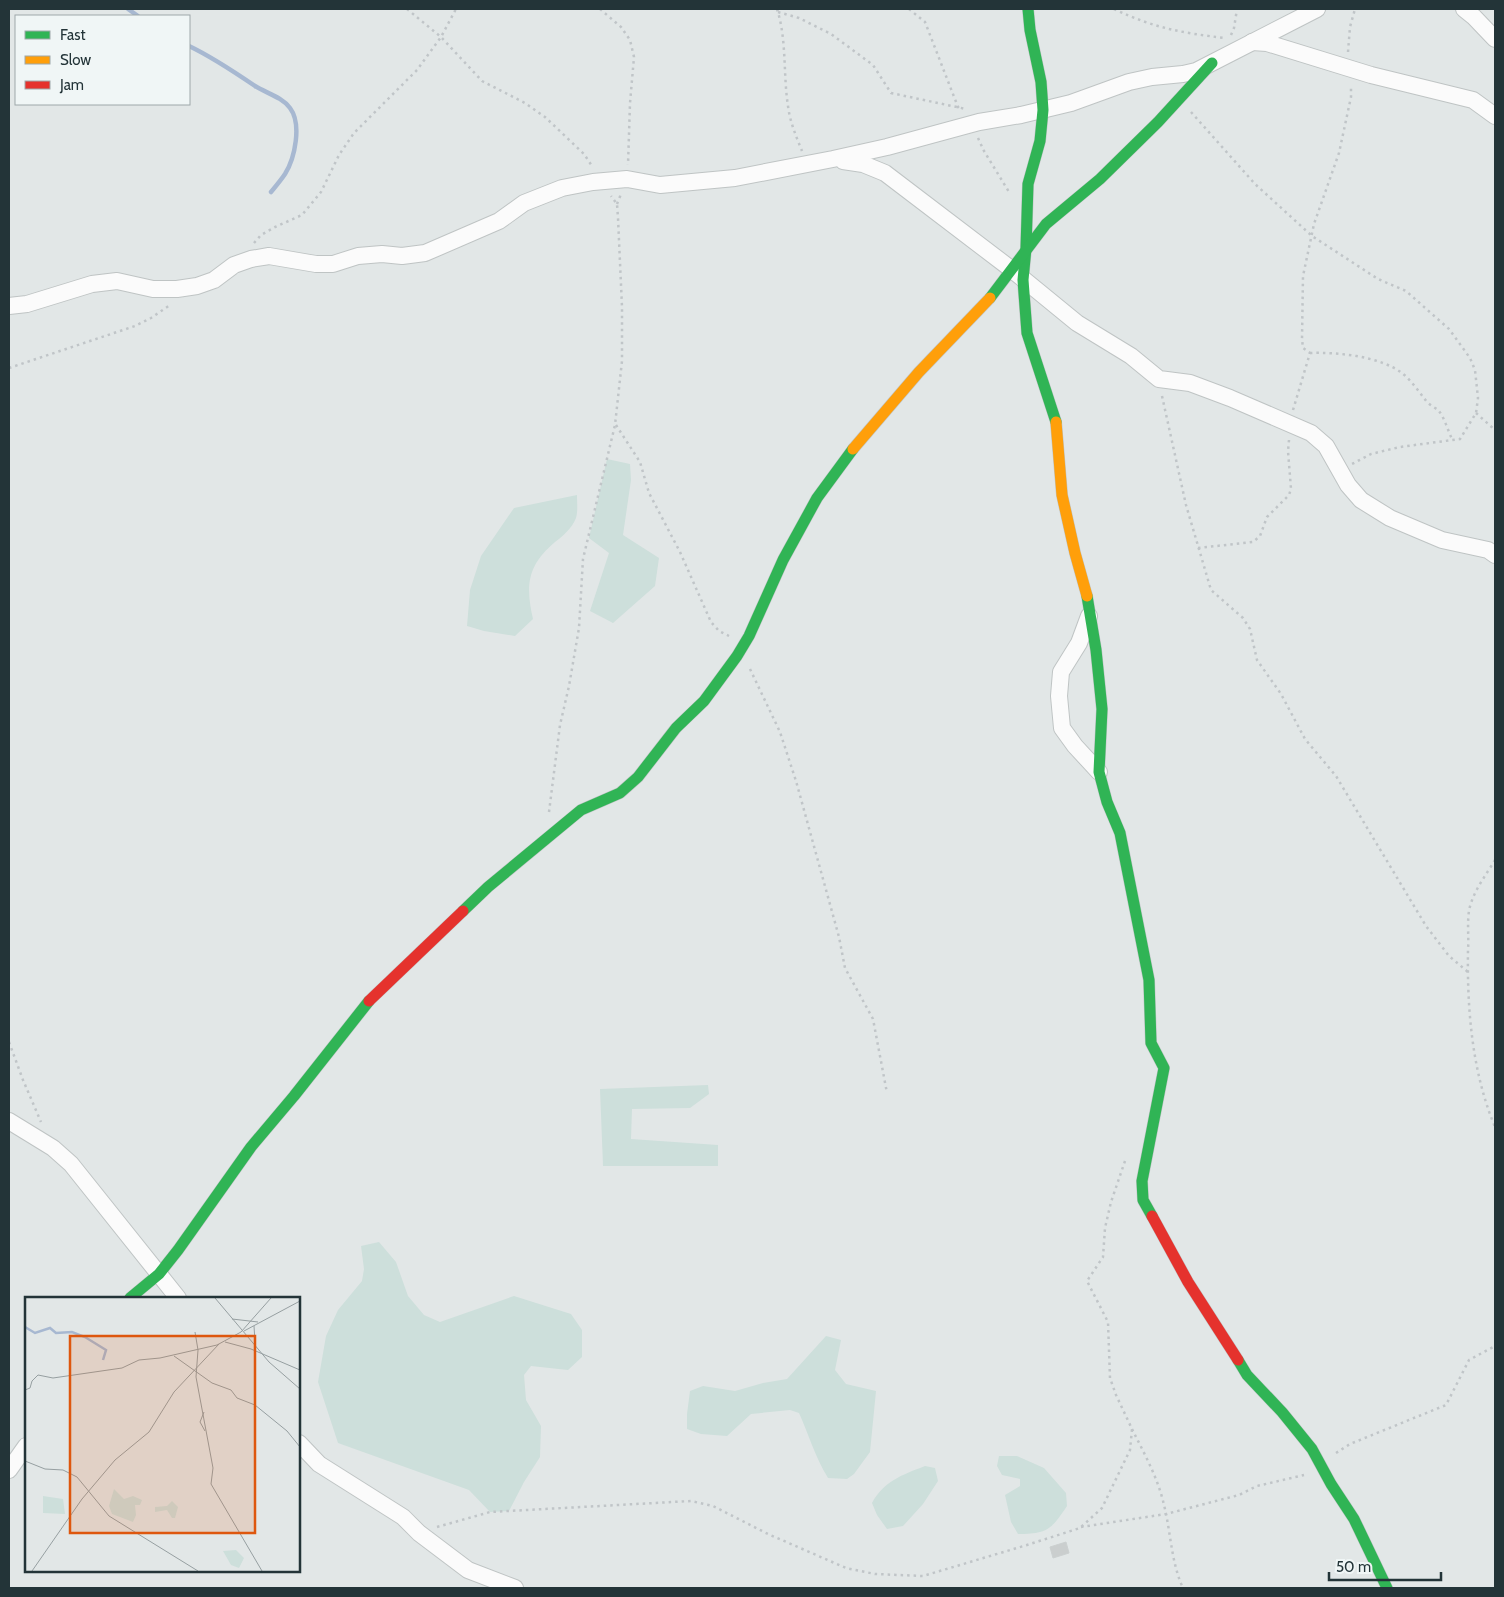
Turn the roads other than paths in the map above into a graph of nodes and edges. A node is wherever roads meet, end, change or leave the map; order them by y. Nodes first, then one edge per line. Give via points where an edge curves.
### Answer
1 (1028, 9) edge
2 (1318, 9) edge
3 (1464, 9) edge
4 (1495, 39) edge
5 (1252, 42) junction
6 (1212, 63) junction
7 (1043, 110) junction
8 (1495, 116) edge
9 (833, 159) junction
10 (1026, 248) junction
11 (1017, 274) junction
12 (9, 306) edge
13 (1495, 555) edge
14 (1090, 614) junction
15 (1099, 772) junction
16 (9, 1121) edge
17 (159, 1274) junction
18 (131, 1297) edge
19 (177, 1297) edge
20 (300, 1444) edge
21 (25, 1447) edge
22 (9, 1470) edge
23 (515, 1588) edge
24 (1387, 1588) edge

1 - 7 street
2 - 5 street
3 - 4 street
5 - 6 street
5 - 8 street via 1268,43 1352,69 1473,100
6 - 7 street via 1183,74 1152,76 1129,82
6 - 10 street via 1158,122 1046,224
7 - 9 street via 979,122
7 - 10 street via 1040,141 1028,184
9 - 11 street via 863,164 885,173
9 - 12 street via 735,178 660,185 627,179 562,188 524,203 499,221 425,253 358,256 333,264 269,256 234,265 214,280 197,286 153,289 117,280
10 - 11 street
10 - 11 street
11 - 13 street via 1076,323 1131,356 1159,379 1190,383 1311,433 1326,446 1348,485 1361,500 1390,518 1442,540 1488,550
11 - 14 street via 1027,333 1056,419 1062,495
11 - 17 street via 919,372 847,456 817,498 783,560 749,636 704,701 671,734 638,777 620,793 581,810 488,887 368,1002 250,1147
14 - 15 street via 1102,709
14 - 15 street via 1079,643 1061,672 1059,696 1062,728
15 - 24 street via 1120,833 1149,980 1151,1043 1164,1068 1142,1181 1143,1200 1188,1282 1248,1375 1312,1449 1354,1519
16 - 17 street via 71,1164
17 - 18 street
17 - 19 street
20 - 23 street via 319,1464 403,1517 468,1570
21 - 22 street

